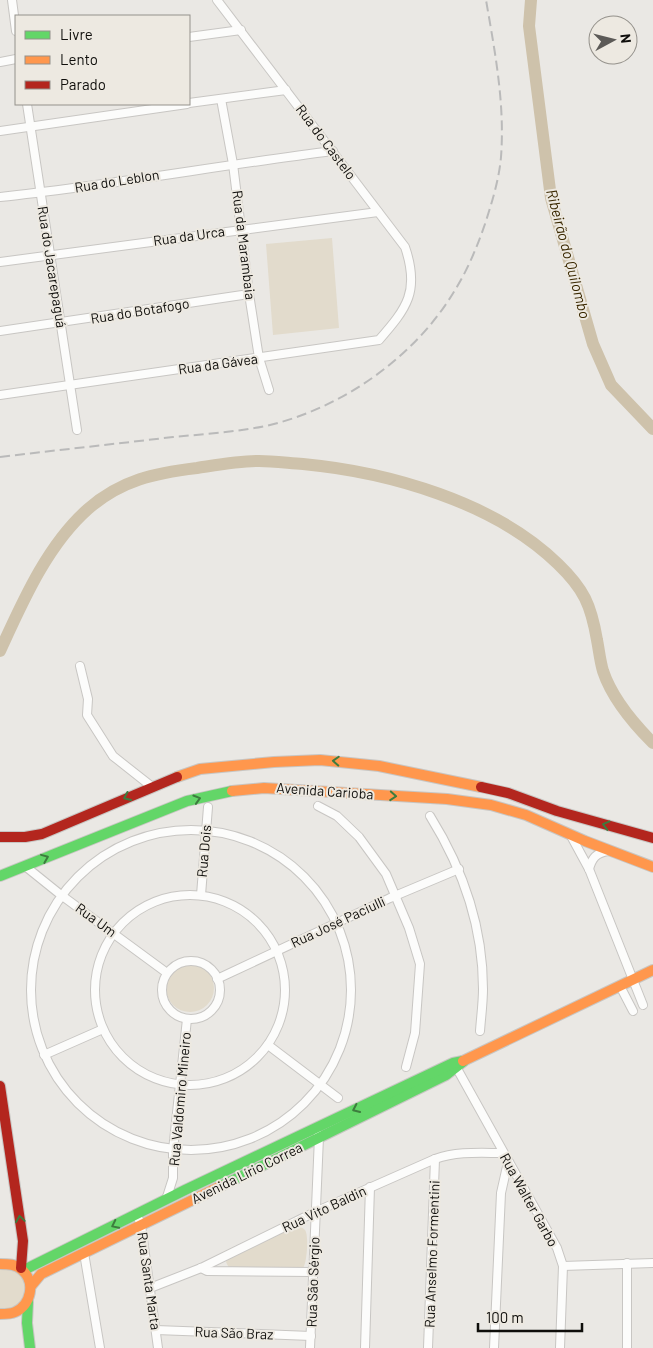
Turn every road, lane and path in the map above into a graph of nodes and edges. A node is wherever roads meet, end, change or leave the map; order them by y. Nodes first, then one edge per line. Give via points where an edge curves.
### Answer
1 (12, 0) edge
2 (217, 0) edge
3 (15, 23) edge
4 (241, 30) junction
5 (190, 37) edge
6 (15, 59) edge
7 (0, 62) edge
8 (286, 90) junction
9 (221, 99) junction
10 (190, 104) edge
11 (27, 105) edge
12 (181, 105) edge
13 (31, 127) junction
14 (0, 131) edge
15 (333, 151) junction
16 (233, 164) junction
17 (41, 192) junction
18 (0, 197) edge
19 (378, 212) junction
20 (242, 229) junction
21 (51, 255) junction
22 (0, 262) edge
23 (410, 293) joint
24 (249, 294) junction
25 (61, 323) junction
26 (0, 330) edge
27 (259, 358) junction
28 (70, 385) junction
29 (269, 390) dead end
30 (0, 395) edge
31 (77, 430) dead end
32 (80, 666) dead end
33 (151, 786) junction
34 (318, 806) dead end
35 (208, 808) dead end
36 (430, 816) dead end
37 (207, 829) junction
38 (570, 834) junction
39 (0, 838) edge
40 (653, 838) edge
41 (608, 851) junction
42 (25, 866) junction
43 (653, 867) edge
44 (459, 869) junction
45 (589, 869) junction
46 (0, 876) edge
47 (61, 895) junction
48 (200, 895) junction
49 (395, 897) junction
50 (337, 924) junction
51 (113, 933) junction
52 (277, 950) junction
53 (653, 970) edge
54 (167, 973) junction
55 (218, 979) junction
56 (632, 979) junction
57 (620, 986) junction
58 (643, 1005) dead end
59 (633, 1011) dead end
60 (187, 1019) junction
61 (103, 1029) junction
62 (480, 1031) dead end
63 (268, 1045) junction
64 (44, 1055) junction
65 (458, 1064) junction
66 (406, 1068) dead end
67 (321, 1085) junction
68 (0, 1086) edge
69 (181, 1086) junction
70 (338, 1098) dead end
71 (317, 1132) junction
72 (173, 1150) junction
73 (503, 1153) junction
74 (435, 1159) junction
75 (508, 1162) junction
76 (173, 1178) junction
77 (370, 1187) junction
78 (184, 1190) junction
79 (166, 1200) junction
80 (315, 1212) junction
81 (139, 1220) junction
82 (84, 1253) junction
83 (627, 1263) junction
84 (653, 1263) edge
85 (0, 1264) edge
86 (563, 1266) junction
87 (201, 1268) junction
88 (22, 1269) junction
89 (312, 1272) junction
90 (31, 1286) junction
91 (150, 1288) junction
92 (28, 1302) junction
93 (0, 1314) edge
94 (156, 1330) junction
95 (311, 1336) junction
96 (30, 1348) edge
97 (100, 1348) edge
98 (158, 1348) edge
99 (310, 1348) edge
100 (365, 1348) edge
101 (428, 1348) edge
102 (494, 1348) edge
103 (560, 1348) edge
104 (627, 1348) edge

1 - 3 street
2 - 4 street, Rua do Castelo
4 - 5 street
4 - 8 street, Rua do Castelo
6 - 7 street
8 - 9 street
8 - 15 street, Rua do Castelo
9 - 10 street
9 - 16 street, Rua da Marambaia
11 - 13 street, Rua do Jacarepaguá
12 - 13 street
13 - 14 street
13 - 17 street, Rua do Jacarepaguá
15 - 16 street, Rua do Leblon
15 - 19 street, Rua do Castelo
16 - 17 street, Rua do Leblon
16 - 20 street, Rua da Marambaia
17 - 18 street, Rua do Leblon
17 - 21 street, Rua do Jacarepaguá
19 - 20 street, Rua da Urca
19 - 23 street, Rua do Castelo via 405,248 411,264
20 - 21 street, Rua da Urca
20 - 24 street, Rua da Marambaia
21 - 22 street, Rua da Urca
21 - 25 street, Rua do Jacarepaguá
23 - 27 street, Rua da Gávea via 405,308 379,340
24 - 25 street, Rua do Botafogo
24 - 27 street, Rua da Marambaia
25 - 26 street, Rua do Botafogo
25 - 28 street, Rua do Jacarepaguá
27 - 28 street, Rua da Gávea
27 - 29 street, Rua da Marambaia
28 - 30 street, Rua da Gávea
28 - 31 street, Rua do Jacarepaguá
32 - 33 street via 88,699 87,715 113,756
33 -> 39 main road, Avenida Carioba via 42,834
40 -> 33 main road, Avenida Carioba via 488,788 348,762 320,760 209,767
34 - 49 street via 337,816 359,837 386,874
35 - 37 street, Rua Dois
36 - 44 street
37 - 47 street via 173,829 141,836 110,850 83,870
37 - 48 street, Rua Dois
37 - 50 street via 234,834 285,859 324,899
38 - 41 main road, Avenida Carioba
42 -> 38 main road, Avenida Carioba via 187,801 251,788 477,802 526,814
38 - 45 street
41 - 43 main road, Avenida Carioba
41 - 45 street via 596,855
42 - 46 main road, Avenida Carioba
42 - 47 street, Rua Um
44 - 49 street, Rua José Paciulli
44 - 62 street via 473,908 481,948 483,990
45 - 56 street
47 - 51 street, Rua Um
47 - 64 street via 44,924 34,956 30,990 34,1023
48 - 51 street via 184,894 152,902 137,910
48 - 52 street via 238,907 267,933
49 - 50 street, Rua José Paciulli
49 - 66 street via 410,928 420,964 414,1033
50 - 52 street, Rua José Paciulli
50 - 67 street via 347,950 351,1007 335,1061
51 - 54 street, Rua Um
51 - 61 street via 103,951 94,990
52 - 55 street, Rua José Paciulli
52 - 63 street via 284,974 285,999 280,1023
53 - 56 main road, Avenida Lírio Correa
54 - 55 street via 181,963 198,962 206,965
54 - 60 street via 162,989 166,1006
55 - 60 street via 219,996 211,1011 196,1019
56 - 57 main road, Avenida Lírio Correa
56 - 58 street
57 - 59 street
57 - 65 main road, Avenida Lírio Correa
60 - 69 street, Rua Valdomiro Mineiro
61 - 64 street
61 - 69 street via 113,1047 132,1066 161,1082
63 - 67 street
63 - 69 street via 245,1069 230,1077 206,1084
64 - 72 street via 58,1080 96,1120 129,1138
65 - 71 main road, Avenida Lírio Correa
65 - 73 street, Rua Walter Garbo
67 - 70 street
67 - 72 street via 295,1112 256,1138 201,1151
88 -> 68 main road via 23,1240
69 - 72 street, Rua Valdomiro Mineiro
71 - 78 main road, Avenida Lírio Correa
71 - 80 street, Rua São Sérgio
71 - 81 main road, Avenida Lírio Correa
72 - 76 street, Rua Valdomiro Mineiro
73 - 74 street, Rua Vito Baldin via 468,1152
73 - 75 street, Rua Walter Garbo
74 - 77 street, Rua Vito Baldin
74 - 101 street, Rua Anselmo Formentini
75 - 86 street, Rua Walter Garbo via 557,1248
75 - 102 street via 501,1193
76 - 78 street, Rua Valdomiro Mineiro
76 - 79 street, Rua Valdomiro Mineiro
77 - 80 street, Rua Vito Baldin
77 - 100 street
78 - 79 main road, Avenida Lírio Correa
79 - 81 main road, Avenida Lírio Correa
80 - 87 street, Rua Vito Baldin
80 - 89 street, Rua São Sérgio
81 - 82 main road, Avenida Lírio Correa
81 -> 88 main road, Avenida Lírio Correa
81 - 91 street, Rua Santa Marta
82 - 90 main road, Avenida Lírio Correa via 41,1274
82 - 97 street
83 - 84 street
83 - 86 street
83 - 104 street
85 - 88 main road via 14,1264
86 - 103 street, Rua Walter Garbo
87 - 89 street via 207,1272
87 - 91 street, Rua Vito Baldin
88 - 90 main road
89 - 95 street, Rua São Sérgio
90 - 92 main road
91 - 94 street, Rua Santa Marta
92 - 93 main road via 15,1313
92 - 96 main road
94 - 95 street, Rua São Braz
94 - 98 street, Rua Santa Marta
95 - 99 street, Rua São Sérgio

